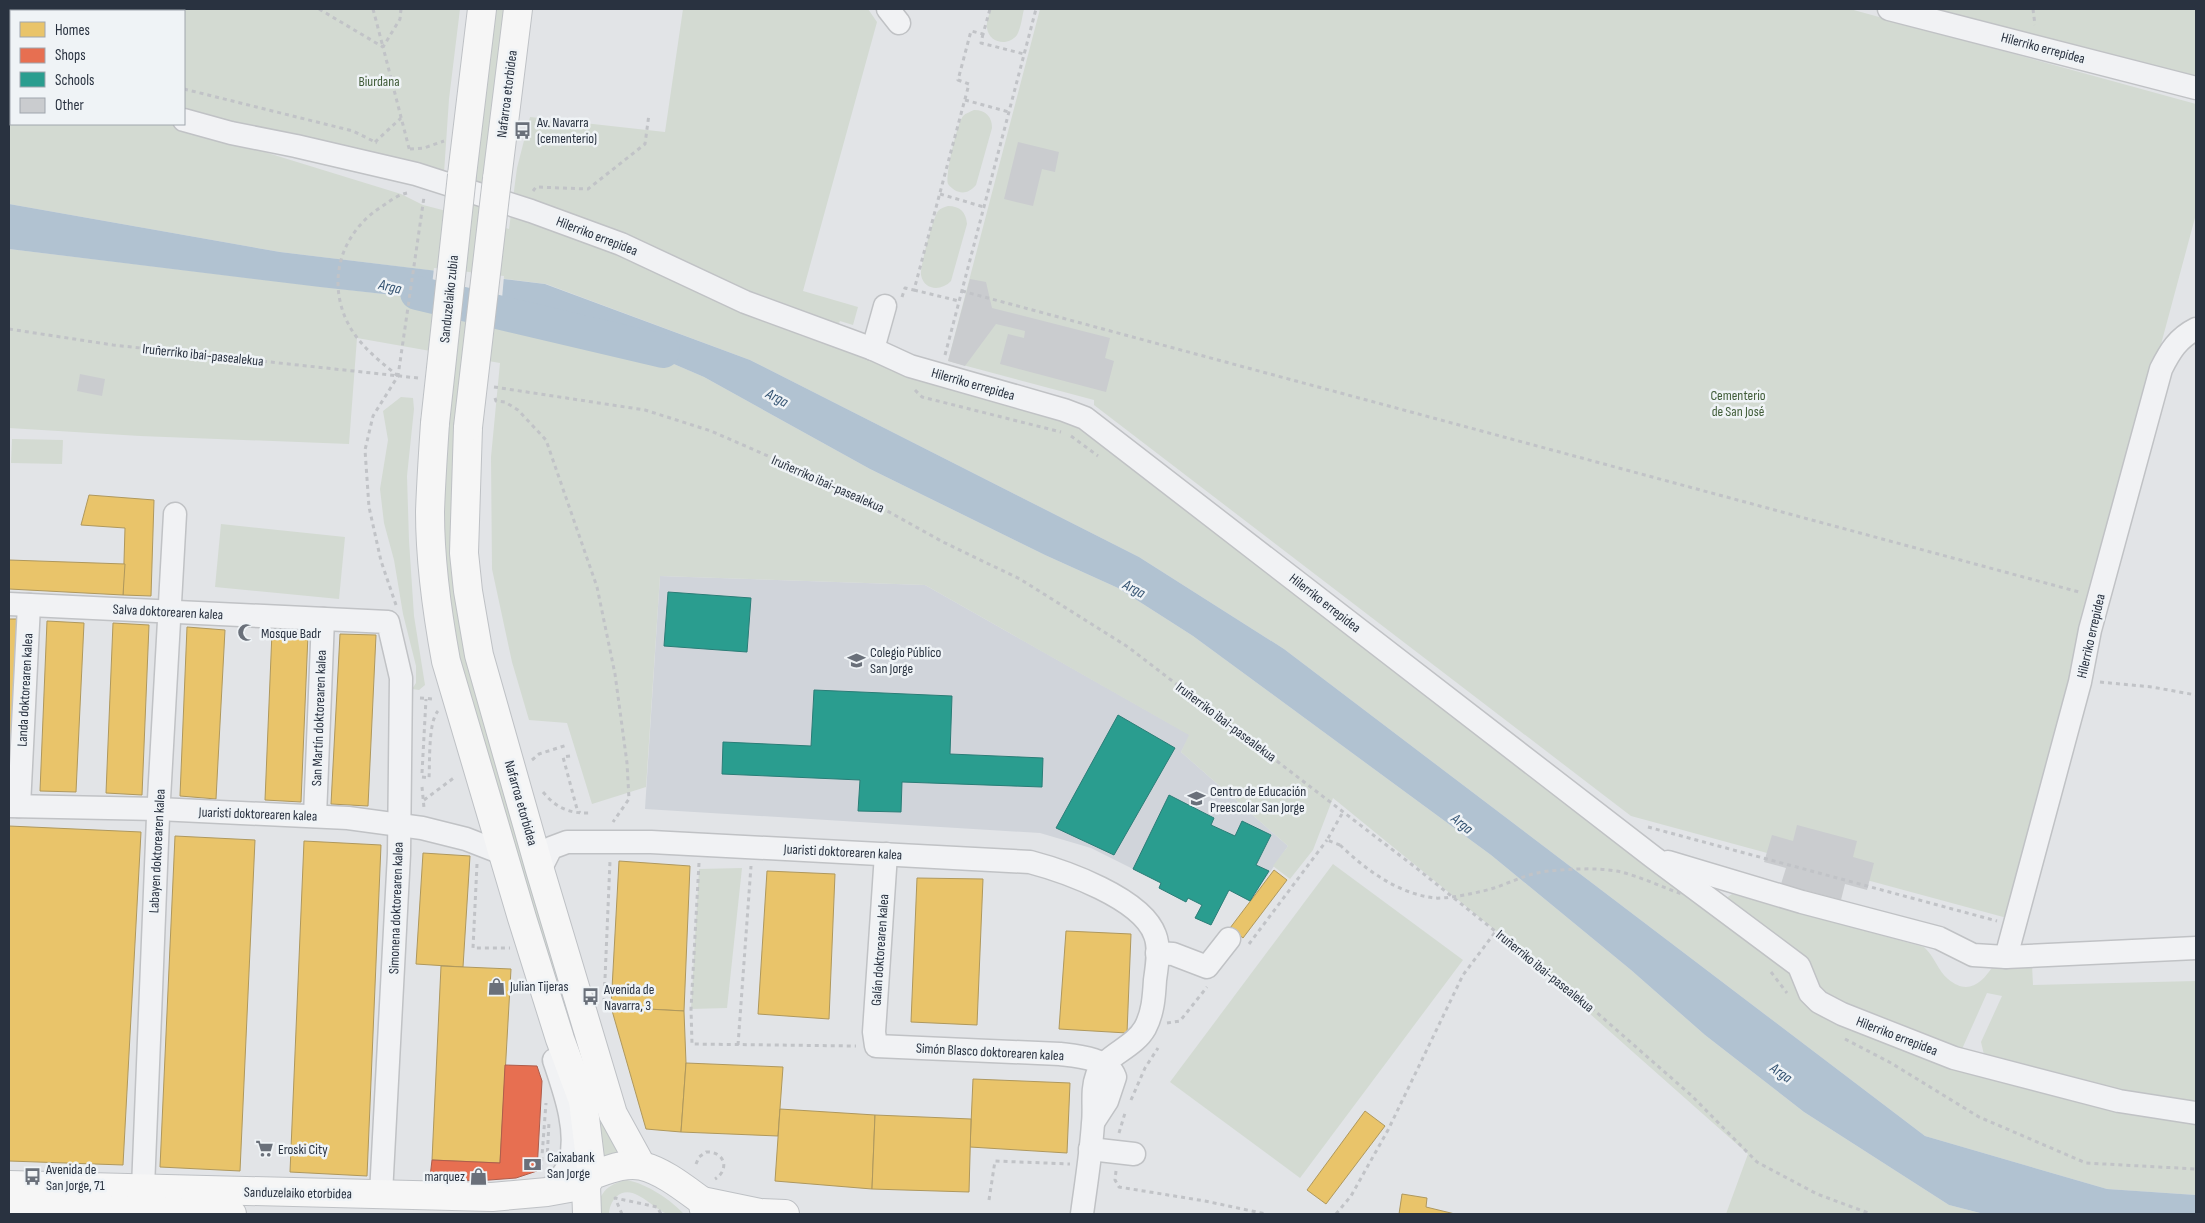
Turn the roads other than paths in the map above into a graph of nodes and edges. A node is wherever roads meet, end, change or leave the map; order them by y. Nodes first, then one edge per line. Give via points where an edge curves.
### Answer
1 (482, 9) edge
2 (518, 9) edge
3 (1889, 9) edge
4 (2196, 88) edge
5 (185, 120) edge
6 (892, 306) road end
7 (2196, 329) edge
8 (874, 349) junction
9 (175, 514) dead end
10 (19, 604) edge
11 (168, 613) junction
12 (393, 617) joint
13 (323, 619) junction
14 (14, 806) edge
15 (158, 809) junction
16 (315, 816) junction
17 (399, 824) junction
18 (886, 854) junction
19 (490, 856) junction
20 (1653, 858) junction
21 (540, 870) junction
22 (1229, 939) dead end
23 (2196, 948) edge
24 (1157, 952) junction
25 (2006, 957) junction
26 (543, 986) junction
27 (876, 1046) joint
28 (1102, 1064) junction
29 (2196, 1113) edge
30 (1090, 1148) junction
31 (1134, 1154) dead end
32 (641, 1166) junction
33 (589, 1180) junction
34 (544, 1184) junction
35 (143, 1188) junction
36 (381, 1194) junction
37 (707, 1199) edge
38 (12, 1203) edge
39 (213, 1208) edge
40 (587, 1214) edge
41 (786, 1214) edge
42 (1082, 1214) edge

1 - 19 main road, Sanduzelaiko zubia, bridge via 435,423 430,512 438,618
2 - 21 main road, Nafarroa etorbidea, bridge via 468,427 464,554 479,655
3 - 4 street, Hilerriko errepidea
5 - 8 street, Hilerriko errepidea via 416,174 520,208 621,244 745,302
6 - 8 street
7 - 25 street, Hilerriko errepidea via 2174,345 2160,368
8 - 20 street, Hilerriko errepidea via 910,366 1085,418
9 - 11 street, Labayen doktorearen kalea
10 - 11 street, Salva doktorearen kalea
10 - 14 street, Landa doktorearen kalea
11 - 13 street, Salva doktorearen kalea
11 - 15 street, Labayen doktorearen kalea
12 - 13 street, Salva doktorearen kalea
12 - 17 street, Simonena doktorearen kalea via 401,678
13 - 16 street, San Martín doktorearen kalea
14 - 15 street, Juaristi doktorearen kalea
15 - 16 street, Juaristi doktorearen kalea
15 - 35 street, Labayen doktorearen kalea
16 - 17 street, Juaristi doktorearen kalea
17 - 19 street, Juaristi doktorearen kalea via 466,839
17 - 36 street, Simonena doktorearen kalea
18 - 21 street, Juaristi doktorearen kalea via 651,842 566,842 551,848
18 - 24 street, Juaristi doktorearen kalea via 1030,862 1059,870 1130,906 1146,920 1155,934
18 - 27 street, Galán doktorearen kalea via 874,1032
19 - 26 main road
20 - 25 street, Hilerriko errepidea via 1939,938 1973,955
20 - 29 street, Hilerriko errepidea via 1800,966 1810,993 1819,1002 1842,1014 1954,1058 2119,1101
21 - 32 main road, Nafarroa etorbidea via 613,1114
22 - 24 street via 1207,967 1173,954
23 - 25 street, Hilerriko errepidea
24 - 28 street via 1152,1009 1146,1027 1133,1043
26 - 33 main road via 583,1102
26 - 34 street via 542,1021 571,1119 570,1162 561,1177
27 - 28 street, Simón Blasco doktorearen kalea via 1060,1054
28 - 30 street via 1114,1072 1115,1083 1094,1121
30 - 31 street
30 - 42 street
32 - 33 main road, Sanduzelaiko etorbidea via 616,1167
32 - 37 main road
33 - 34 main road, Sanduzelaiko etorbidea
33 - 40 main road
34 - 36 main road, Sanduzelaiko etorbidea via 492,1197
35 - 38 main road, Sanduzelaiko etorbidea
35 - 39 main road, Sanduzelaiko etorbidea
36 - 39 main road, Sanduzelaiko etorbidea
37 - 41 main road via 760,1213
38 - 39 main road, Sanduzelaiko etorbidea

